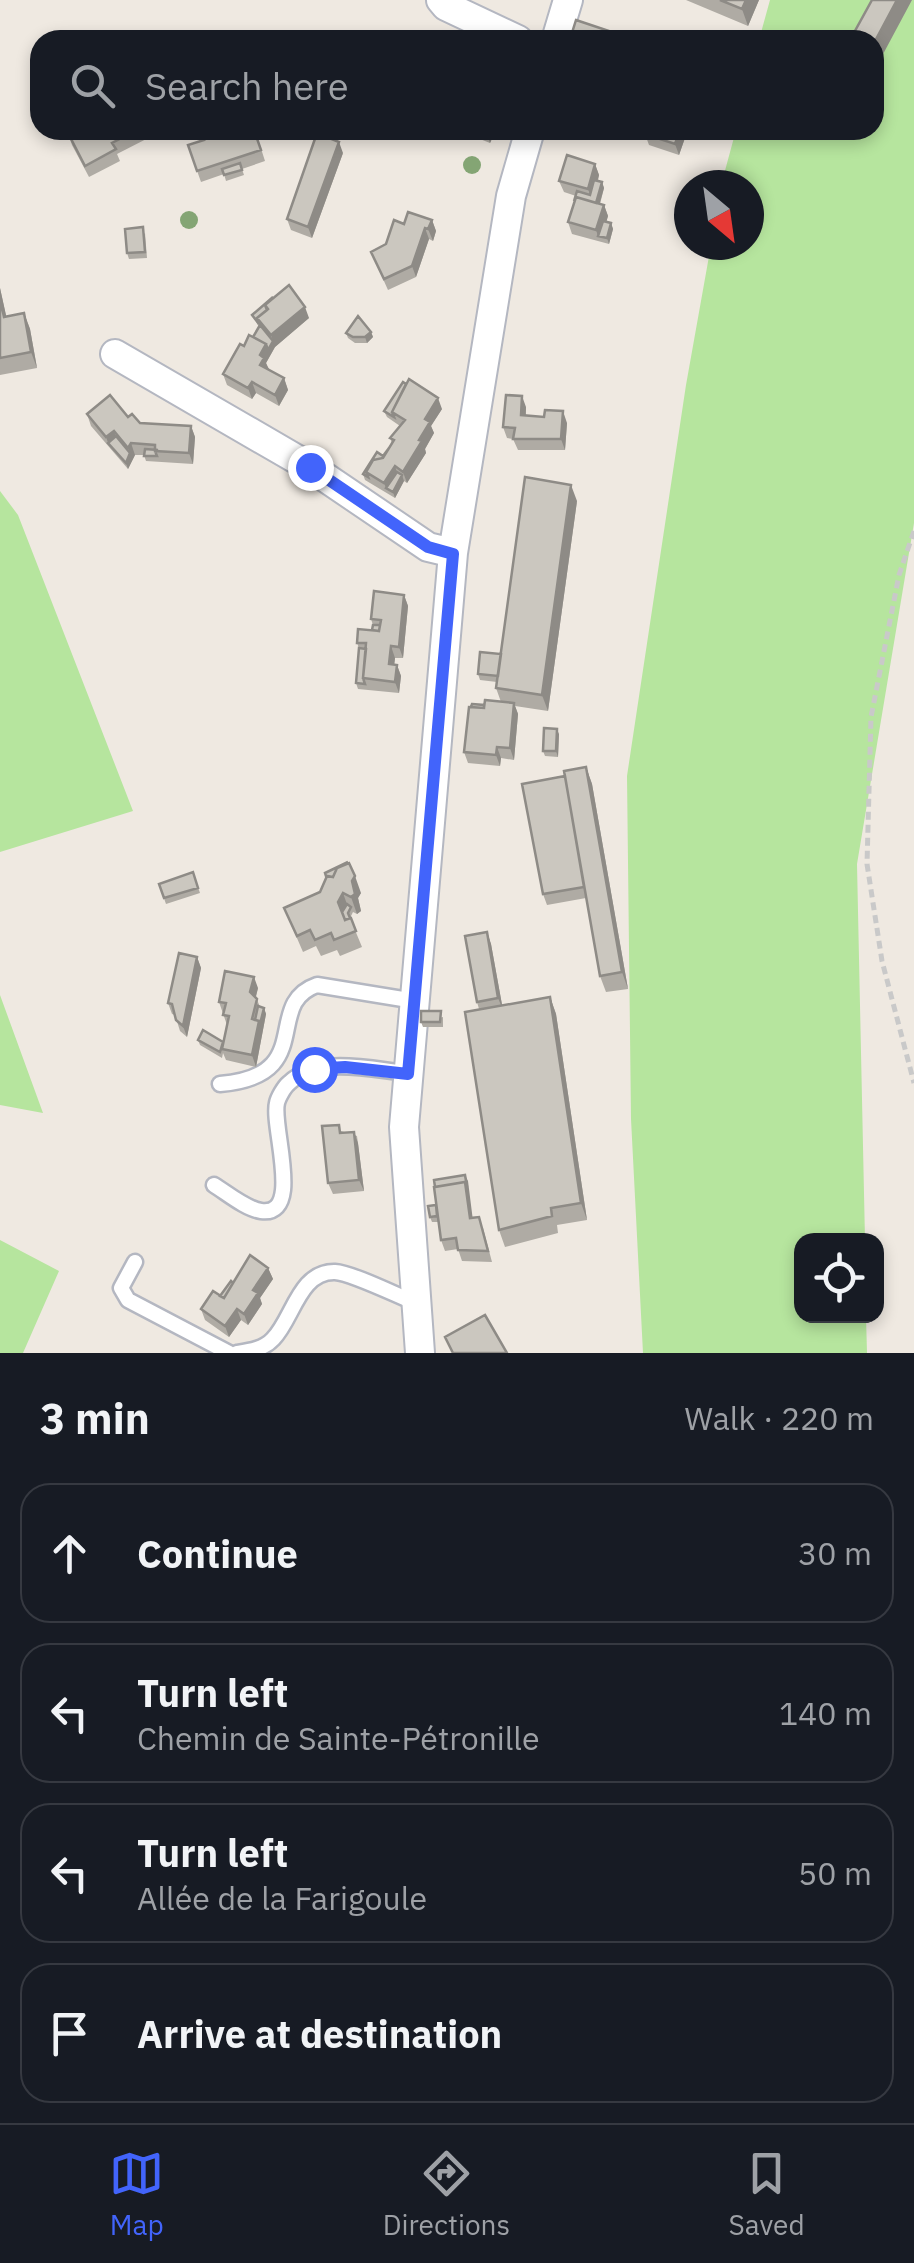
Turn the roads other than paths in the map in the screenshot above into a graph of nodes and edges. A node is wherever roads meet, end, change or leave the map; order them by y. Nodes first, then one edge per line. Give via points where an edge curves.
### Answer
1 (441, 0) edge
2 (568, 0) edge
3 (497, 30) edge
4 (559, 30) edge
5 (527, 140) edge
6 (115, 354) dead end
7 (453, 554) junction
8 (415, 1001) junction
9 (408, 1074) junction
10 (220, 1084) dead end
11 (214, 1184) dead end
12 (135, 1262) dead end
13 (417, 1303) junction
14 (229, 1353) edge
15 (237, 1353) edge
16 (420, 1353) edge

1 - 3 street
2 - 4 street
5 - 7 street via 511,196
6 - 7 street via 310,467 428,547
7 - 8 street
8 - 9 street
8 - 10 lane via 317,985 305,989 266,1072
9 - 11 lane via 314,1069 290,1082 277,1101 285,1186 271,1211 257,1211
9 - 13 street via 404,1127
12 - 14 lane via 121,1288 128,1300
13 - 15 lane via 336,1272 320,1275 304,1288 274,1339
13 - 16 street

